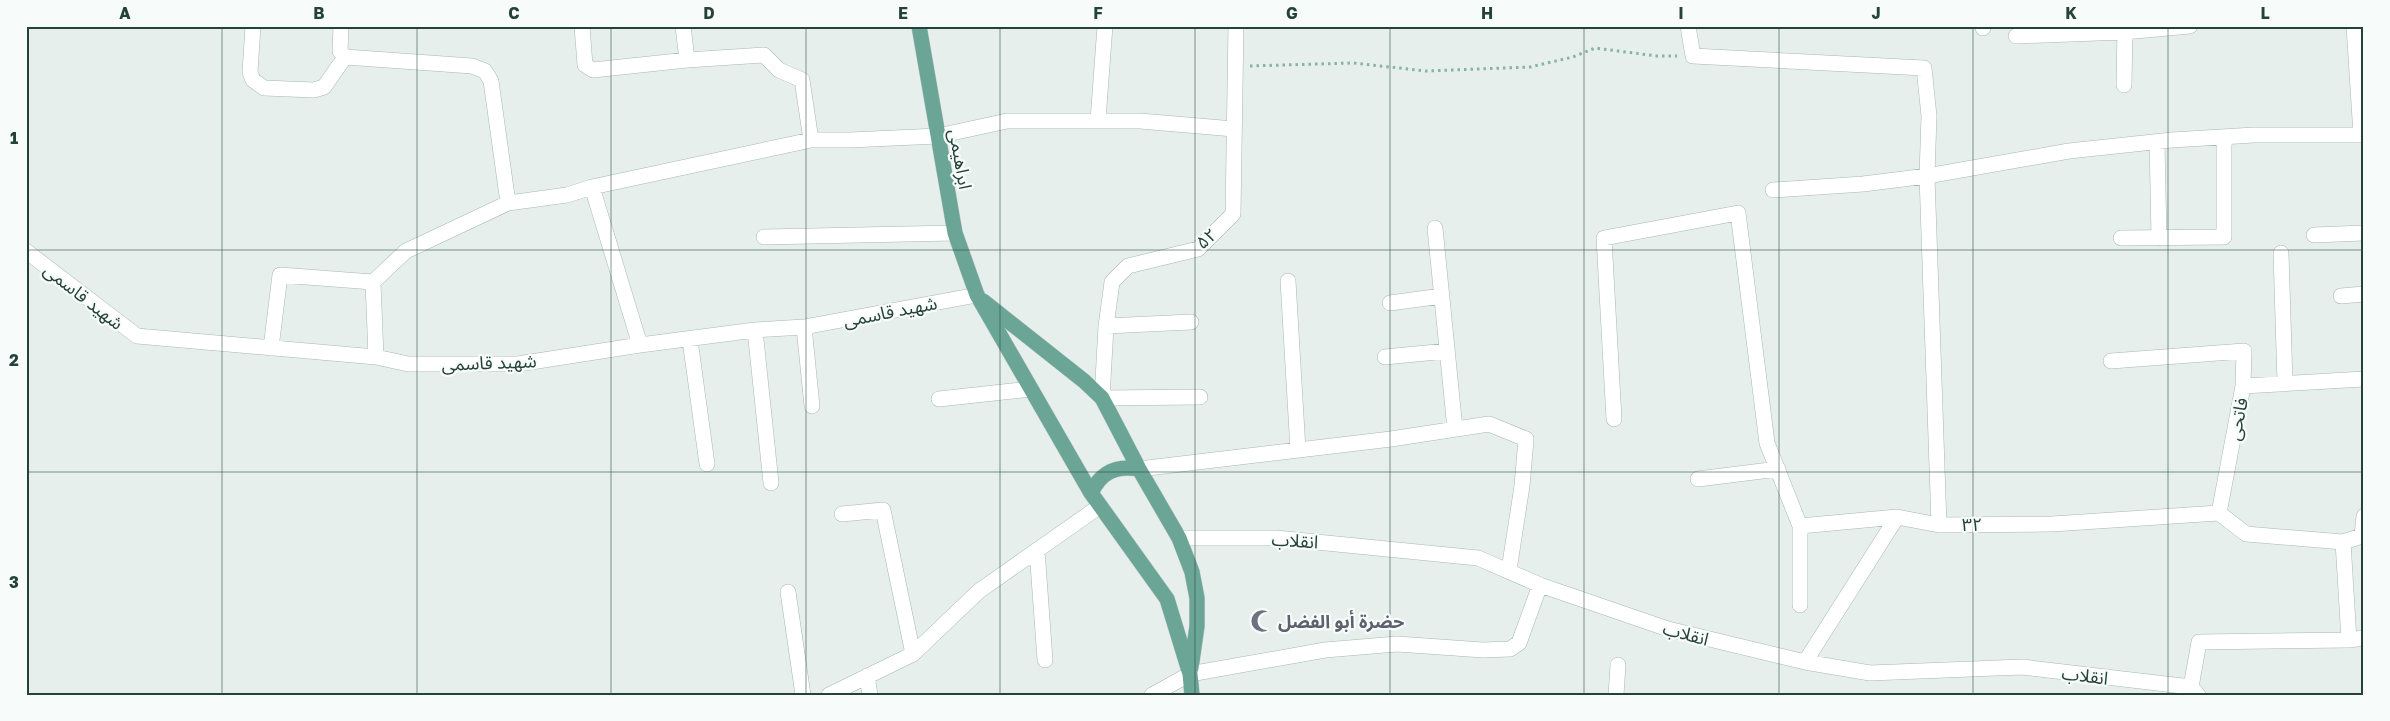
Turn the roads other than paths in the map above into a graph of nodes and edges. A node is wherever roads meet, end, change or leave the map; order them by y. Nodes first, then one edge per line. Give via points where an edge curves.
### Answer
1 (253, 26) edge
2 (341, 26) edge
3 (582, 26) edge
4 (683, 26) edge
5 (919, 26) edge
6 (1105, 26) edge
7 (1236, 26) edge
8 (1688, 26) edge
9 (2190, 26) edge
10 (2354, 26) edge
11 (2124, 29) edge
12 (2016, 36) dead end
13 (345, 57) junction
14 (686, 60) junction
15 (2124, 85) dead end
16 (1098, 120) junction
17 (1234, 129) junction
18 (2362, 135) edge
19 (938, 136) junction
20 (2224, 137) junction
21 (811, 140) junction
22 (2156, 142) junction
23 (1927, 176) junction
24 (592, 187) junction
25 (1773, 190) dead end
26 (508, 204) junction
27 (1435, 228) dead end
28 (955, 234) junction
29 (2364, 234) edge
30 (2314, 235) dead end
31 (764, 236) dead end
32 (2121, 238) dead end
33 (2159, 238) junction
34 (26, 251) edge
35 (2281, 253) dead end
36 (1288, 281) dead end
37 (373, 282) junction
38 (2364, 294) edge
39 (976, 295) junction
40 (1442, 296) junction
41 (2340, 296) dead end
42 (1390, 302) dead end
43 (1191, 322) dead end
44 (1106, 326) junction
45 (804, 327) junction
46 (755, 330) junction
47 (690, 340) junction
48 (640, 345) junction
49 (271, 348) junction
50 (1447, 351) junction
51 (1385, 357) dead end
52 (376, 358) junction
53 (2111, 361) dead end
54 (2364, 379) edge
55 (2285, 383) junction
56 (2243, 386) junction
57 (1031, 389) junction
58 (1200, 397) dead end
59 (939, 398) dead end
60 (1102, 398) junction
61 (812, 406) dead end
62 (1614, 419) dead end
63 (1455, 429) junction
64 (1298, 450) junction
65 (708, 464) dead end
66 (1139, 469) junction
67 (1778, 469) junction
68 (1698, 479) dead end
69 (772, 484) dead end
70 (1091, 493) junction
71 (1100, 506) junction
72 (2218, 513) junction
73 (842, 514) dead end
74 (2364, 516) edge
75 (1897, 517) junction
76 (1939, 525) junction
77 (1800, 526) junction
78 (2363, 536) edge
79 (1178, 538) junction
80 (2343, 542) junction
81 (1036, 550) junction
82 (1509, 570) junction
83 (1540, 585) junction
84 (788, 592) dead end
85 (1800, 605) dead end
86 (2356, 639) edge
87 (913, 654) junction
88 (1045, 660) dead end
89 (1805, 662) junction
90 (1618, 665) dead end
91 (1190, 674) junction
92 (867, 676) junction
93 (2195, 691) edge
94 (803, 695) edge
95 (829, 695) edge
96 (870, 695) edge
97 (1152, 695) edge
98 (1192, 695) edge
99 (1616, 695) edge

1 - 13 street via 250,72 253,80 264,88 314,90 324,86
2 - 13 street via 340,51
3 - 14 street via 585,65 593,70
4 - 14 street
5 - 19 main road, ابراهیمی
6 - 16 street
7 - 17 street, ۵۲
8 - 23 street via 1693,56 1924,68 1929,116
9 - 11 street
10 - 18 street
11 - 12 street
11 - 15 street
13 - 26 street via 472,66 485,71 491,81
14 - 21 street via 764,56 778,70 802,80
16 - 17 street
16 - 19 street via 1007,121
17 - 44 street, ۵۲ via 1233,214 1198,249 1128,266 1120,273 1112,282
18 - 20 street
19 - 21 street
19 - 28 main road, ابراهیمی
20 - 22 street
20 - 33 street via 2224,237
21 - 24 street
22 - 23 street via 2069,151
22 - 33 street
23 - 25 street
23 - 76 street
24 - 26 street via 567,195
24 - 48 street
26 - 37 street via 406,251
27 - 40 street
28 - 31 street
28 - 39 main road, ابراهیمی
29 - 30 street
32 - 33 street
34 - 49 street, شهید قاسمی via 137,336
35 - 55 street
36 - 64 street
37 - 49 street via 280,275
37 - 52 street
38 - 41 street
39 - 45 street, شهید قاسمی
39 - 57 main road, ابراهیمی
39 - 60 main road
40 - 42 street
40 - 50 street
43 - 44 street
44 - 60 street, ۵۲
45 - 46 street, شهید قاسمی
45 - 61 street
46 - 47 street, شهید قاسمی
46 - 69 street
47 - 48 street, شهید قاسمی
47 - 65 street
48 - 52 street, شهید قاسمی via 518,364 408,364
49 - 52 street, شهید قاسمی
50 - 51 street
50 - 63 street
53 - 56 street via 2244,351
54 - 55 street, فاتحی
55 - 56 street, فاتحی
56 - 72 street, فاتحی
57 - 59 street
57 - 70 main road, ابراهیمی
58 - 60 street
60 - 66 main road
62 - 67 street via 1604,238 1738,213 1767,443
63 - 64 street
63 - 82 street via 1489,424 1526,439
64 - 66 street
66 - 70 main road via 1127,467 1110,471 1096,482
66 - 79 main road
67 - 68 street
67 - 77 street
70 - 71 main road, ابراهیمی
71 - 81 street
71 - 91 main road, ابراهیمی via 1167,599
72 - 76 street, ۳۲ via 2052,524
72 - 80 street via 2246,534
73 - 87 street via 883,510
74 - 78 street
75 - 76 street, ۳۲
75 - 77 street, ۳۲
75 - 89 street
77 - 85 street
78 - 80 street
79 - 82 street, انقلاب via 1276,538 1322,542 1478,558
79 - 91 main road via 1192,572 1197,598 1198,626
80 - 86 street
81 - 87 street via 979,591
81 - 88 street
82 - 83 street, انقلاب
83 - 89 street, انقلاب via 1668,629
83 - 91 street via 1519,642 1510,649 1397,644 1325,650
84 - 94 street
86 - 93 street via 2199,642
87 - 92 street
89 - 93 street, انقلاب via 1870,673 2022,667
90 - 99 street
91 - 97 street
91 - 98 main road
92 - 95 street
92 - 96 street

